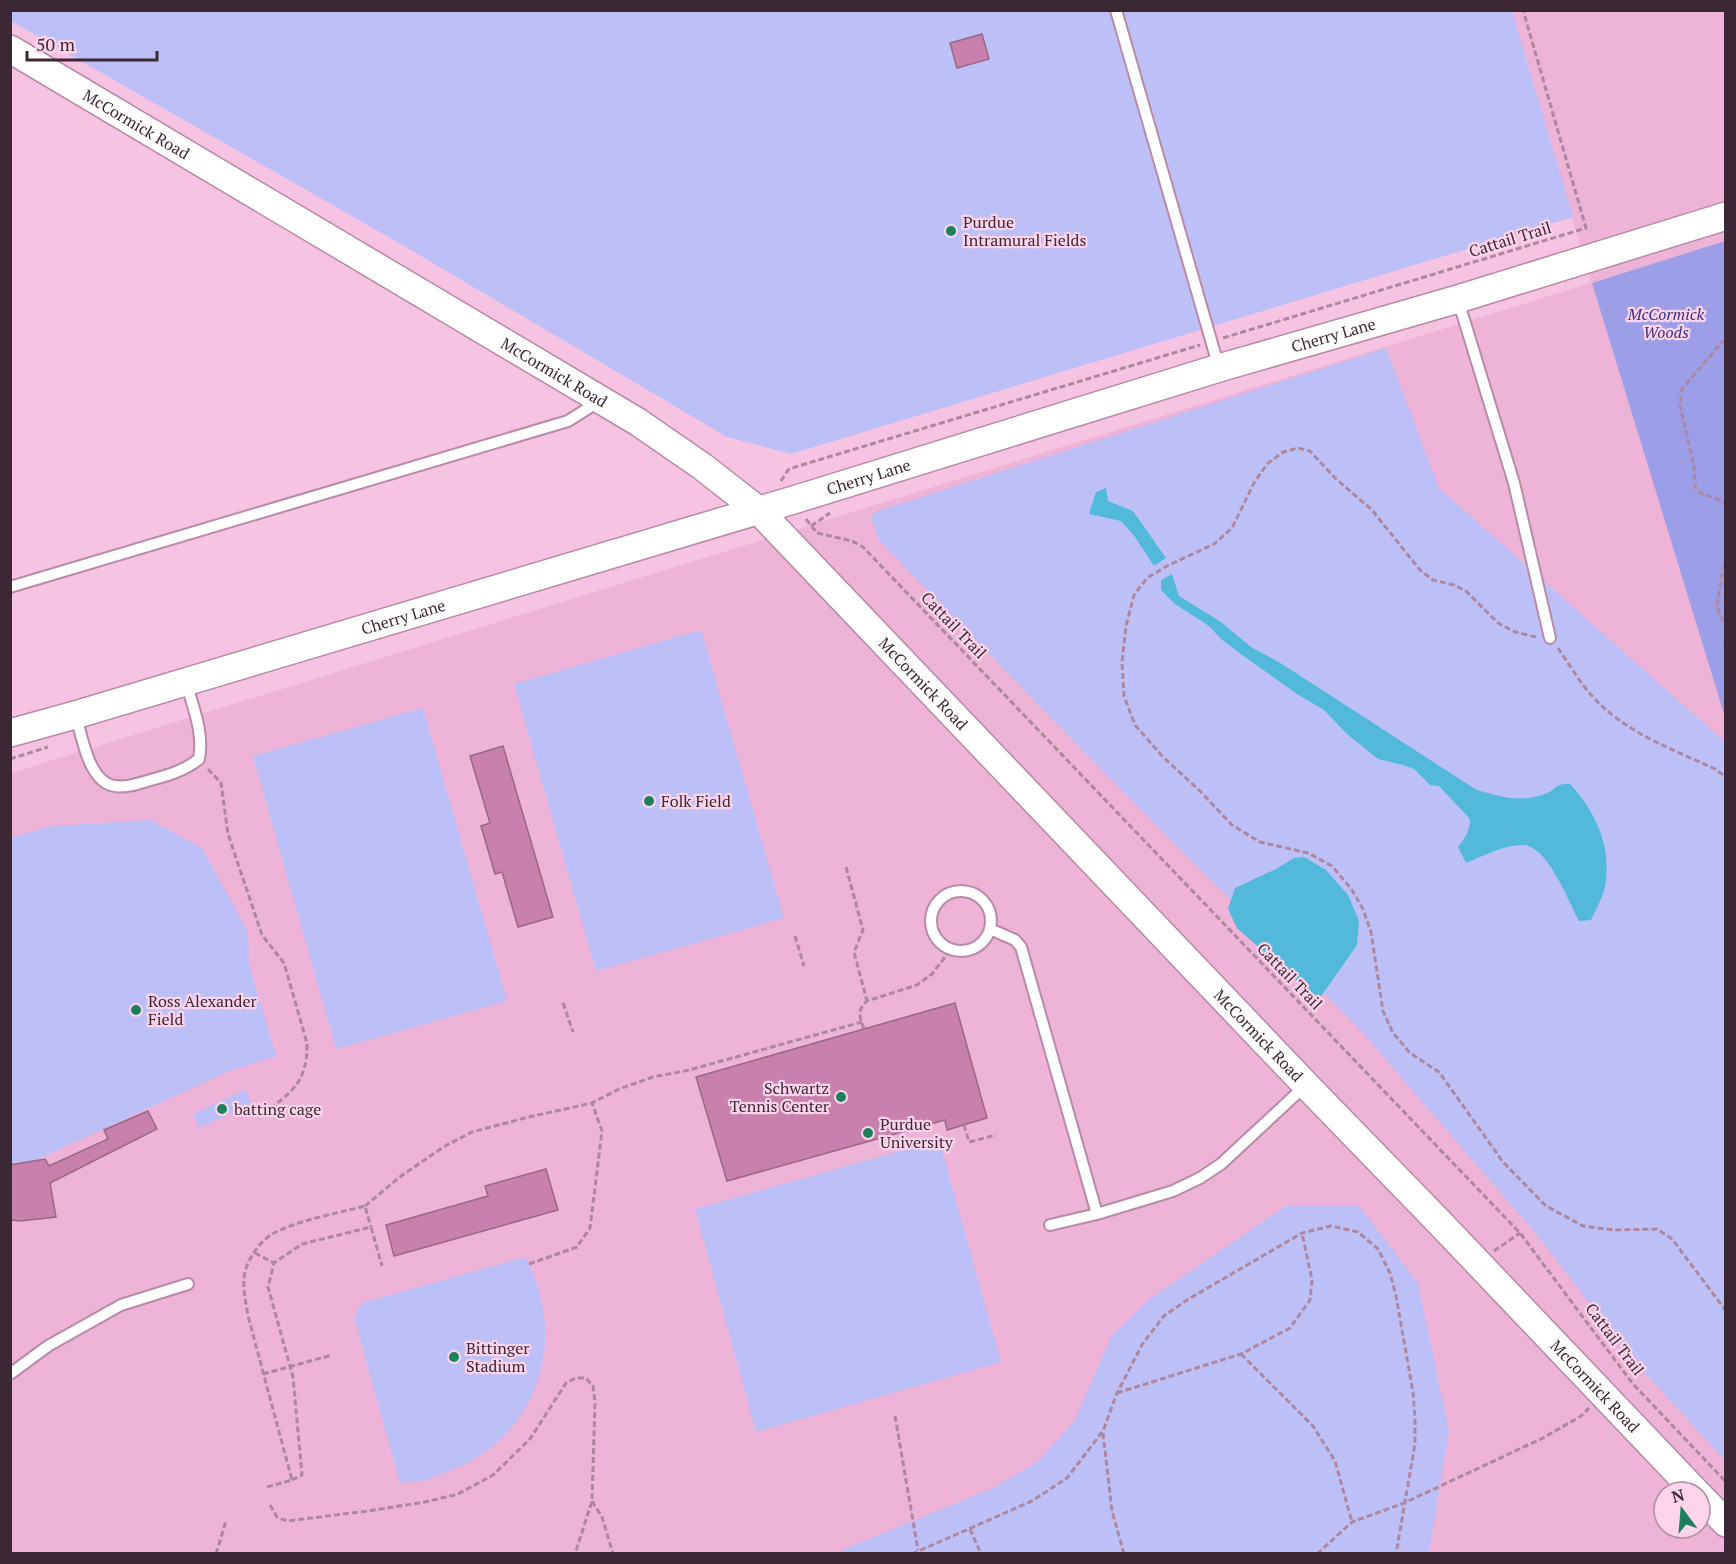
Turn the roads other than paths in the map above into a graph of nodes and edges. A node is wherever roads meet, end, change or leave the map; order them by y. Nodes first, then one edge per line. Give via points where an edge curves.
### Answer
1 (1116, 10) edge
2 (10, 49) edge
3 (1725, 216) edge
4 (1458, 299) junction
5 (1219, 368) junction
6 (601, 400) junction
7 (758, 510) junction
8 (10, 587) edge
9 (1550, 638) road end
10 (186, 681) junction
11 (75, 715) junction
12 (10, 733) edge
13 (990, 929) junction
14 (1306, 1085) junction
15 (1097, 1214) junction
16 (1050, 1225) dead end
17 (188, 1284) dead end
18 (10, 1374) edge
19 (1685, 1480) edge
20 (1712, 1509) edge
21 (1725, 1523) edge

1 - 5 lane
2 - 6 street, McCormick Road
3 - 4 street, Cherry Lane
4 - 5 street, Cherry Lane
4 - 9 lane via 1514,483
5 - 7 street, Cherry Lane
6 - 7 street, McCormick Road via 704,467
6 - 8 lane via 568,422
7 - 10 street, Cherry Lane
7 - 14 street, McCormick Road
10 - 11 street, Cherry Lane
10 - 11 lane via 201,736 199,759 171,774 129,786 104,782 90,763
11 - 12 street, Cherry Lane
13 - 13 lane via 989,909 976,895 966,891 954,892 939,901 931,919 932,929 943,945 961,951 979,945
13 - 15 lane via 1015,940 1021,947
14 - 15 lane via 1221,1164 1200,1178 1173,1191
14 - 19 street, McCormick Road
15 - 16 lane
17 - 18 lane via 121,1305 48,1346
20 - 21 street

